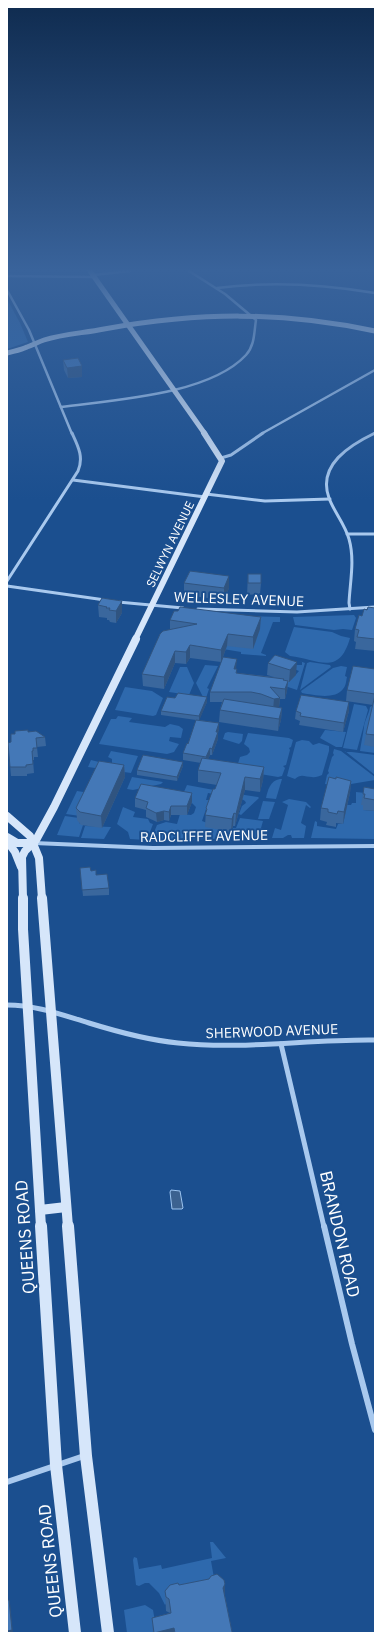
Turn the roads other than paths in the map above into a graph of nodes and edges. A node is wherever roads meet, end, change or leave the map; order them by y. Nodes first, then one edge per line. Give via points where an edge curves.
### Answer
1 (26, 348) edge
2 (36, 348) edge
3 (144, 348) edge
4 (250, 348) edge
5 (7, 353) edge
6 (375, 370) edge
7 (175, 391) junction
8 (61, 407) junction
9 (374, 435) edge
10 (221, 458) junction
11 (73, 480) junction
12 (206, 496) junction
13 (330, 500) junction
14 (348, 534) junction
15 (375, 534) edge
16 (7, 581) edge
17 (7, 586) edge
18 (108, 600) edge
19 (114, 601) edge
20 (152, 606) junction
21 (375, 606) edge
22 (185, 609) edge
23 (192, 609) edge
24 (350, 609) junction
25 (7, 816) edge
26 (7, 837) edge
27 (7, 841) edge
28 (34, 843) junction
29 (375, 846) edge
30 (22, 870) junction
31 (7, 1005) edge
32 (28, 1006) junction
33 (51, 1010) junction
34 (375, 1040) edge
35 (281, 1044) junction
36 (66, 1206) junction
37 (40, 1210) junction
38 (375, 1430) edge
39 (86, 1456) junction
40 (56, 1465) junction
41 (7, 1482) edge
42 (75, 1633) edge
43 (108, 1633) edge

1 - 5 street
2 - 8 street
3 - 7 street
4 - 7 street via 244,357 230,368
6 - 10 street via 256,436 231,455
7 - 8 street
7 - 10 street
8 - 11 street via 81,455 80,469
9 - 13 street via 349,447 333,463 326,481
10 - 12 street, SELWYN AVENUE
11 - 12 street
11 - 16 street
12 - 13 street via 265,501
12 - 20 street, SELWYN AVENUE
13 - 14 street
14 - 15 street
14 - 24 street via 352,565 348,603
17 - 18 street
19 - 20 street, WELLESLEY AVENUE
20 - 22 street, WELLESLEY AVENUE
20 - 28 street, SELWYN AVENUE
21 - 24 street, WELLESLEY AVENUE
23 - 24 street, WELLESLEY AVENUE via 297,612
25 - 28 street via 28,833
26 - 28 street via 18,843
27 - 30 street
28 - 29 street, RADCLIFFE AVENUE via 153,848
28 - 30 street, QUEENS ROAD via 24,852
28 - 33 street via 39,858
30 - 32 street, QUEENS ROAD
31 - 32 street, SHERWOOD AVENUE
32 - 33 street, SHERWOOD AVENUE
32 - 37 street, QUEENS ROAD
33 - 35 street, SHERWOOD AVENUE via 122,1032 171,1042 220,1046
33 - 36 street
34 - 35 street, SHERWOOD AVENUE
35 - 38 street, BRANDON ROAD
36 - 37 street
36 - 39 street
37 - 40 street, QUEENS ROAD
39 - 40 street
39 - 43 street
40 - 41 street
40 - 42 street, QUEENS ROAD

